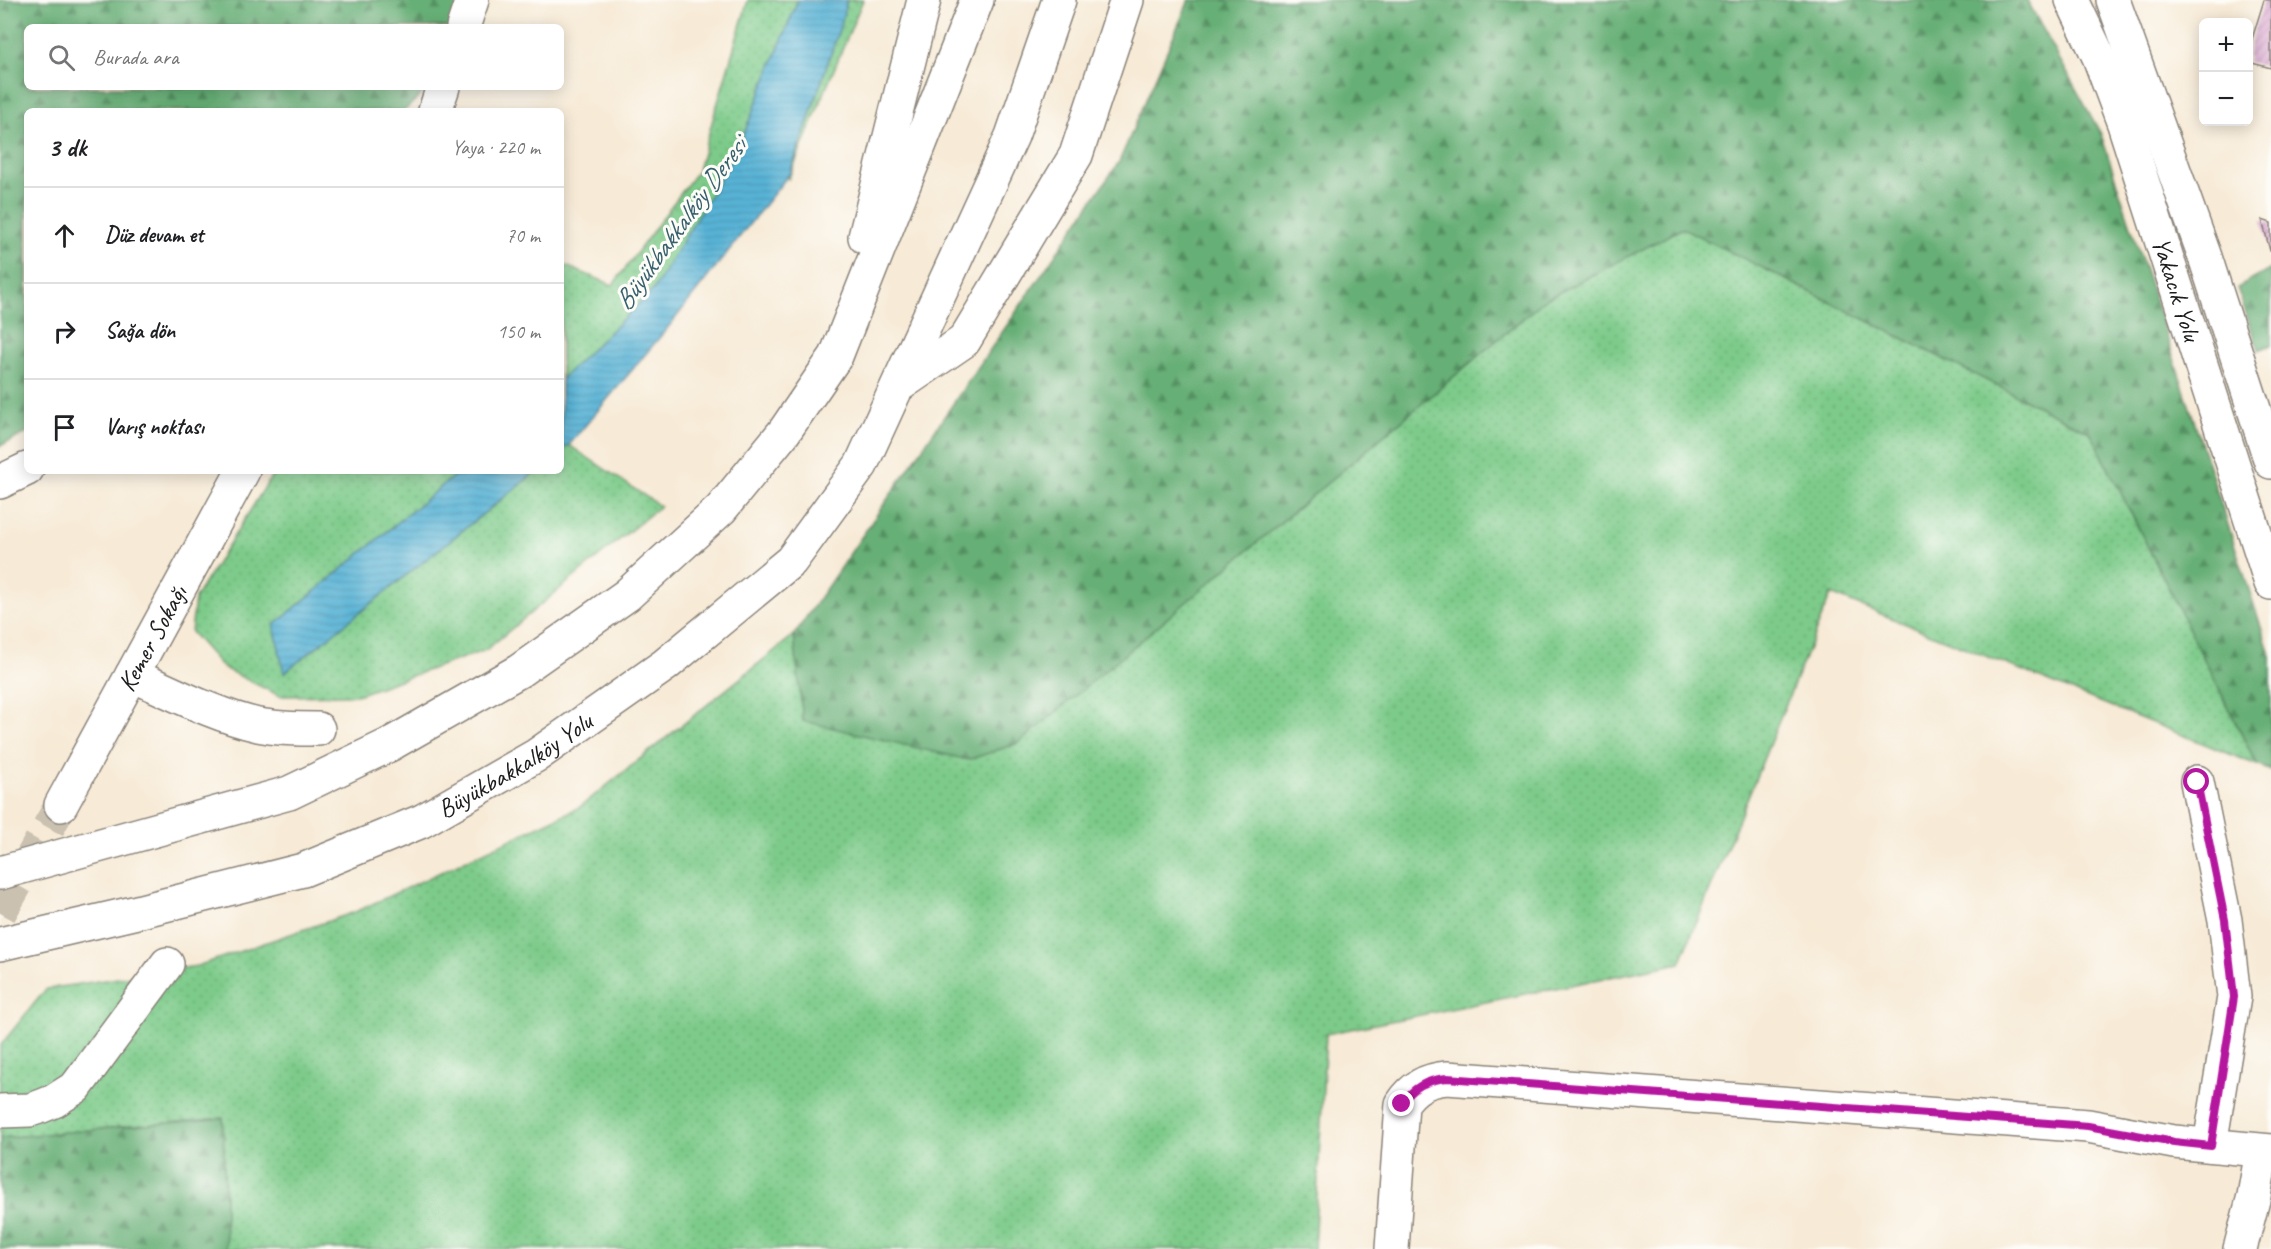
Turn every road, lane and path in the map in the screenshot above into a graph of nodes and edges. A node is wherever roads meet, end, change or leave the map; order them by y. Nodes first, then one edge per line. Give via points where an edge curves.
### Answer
1 (472, 0) edge
2 (924, 0) edge
3 (977, 0) edge
4 (1059, 0) edge
5 (1127, 0) edge
6 (2072, 0) edge
7 (2112, 0) edge
8 (464, 24) edge
9 (442, 90) edge
10 (436, 108) edge
11 (836, 356) junction
12 (897, 387) junction
13 (2271, 462) edge
14 (24, 470) edge
15 (241, 474) edge
16 (0, 482) edge
17 (2271, 583) edge
18 (132, 675) junction
19 (318, 729) dead end
20 (2197, 782) dead end
21 (61, 805) tunnel mouth
22 (0, 873) edge
23 (0, 944) edge
24 (167, 964) dead end
25 (0, 1111) edge
26 (2211, 1146) junction
27 (2267, 1151) edge
28 (1392, 1249) edge
29 (2240, 1249) edge

1 - 8 main road
2 - 11 main road
3 - 11 main road
4 - 12 main road, Büyükbakkalköy Yolu via 1012,136
5 - 12 main road via 1076,155 963,341
6 - 17 main road, Yakacık Yolu via 2124,124
7 - 13 main road, Yakacık Yolu via 2205,257
9 - 10 main road
11 - 22 main road via 784,432 722,509 627,595 519,671 389,745 289,793
12 - 23 main road, Büyükbakkalköy Yolu via 861,465 791,561 665,665 537,755 422,821 303,870
14 - 16 main road
15 - 18 main road, Kemer Sokağı
18 - 19 main road via 226,716 278,728
18 - 21 main road, Kemer Sokağı
20 - 26 main road via 2225,920 2234,997
24 - 25 main road via 75,1087 30,1110
26 - 27 main road
26 - 28 main road via 2088,1126 1432,1079 1418,1086 1402,1104
27 - 29 main road

